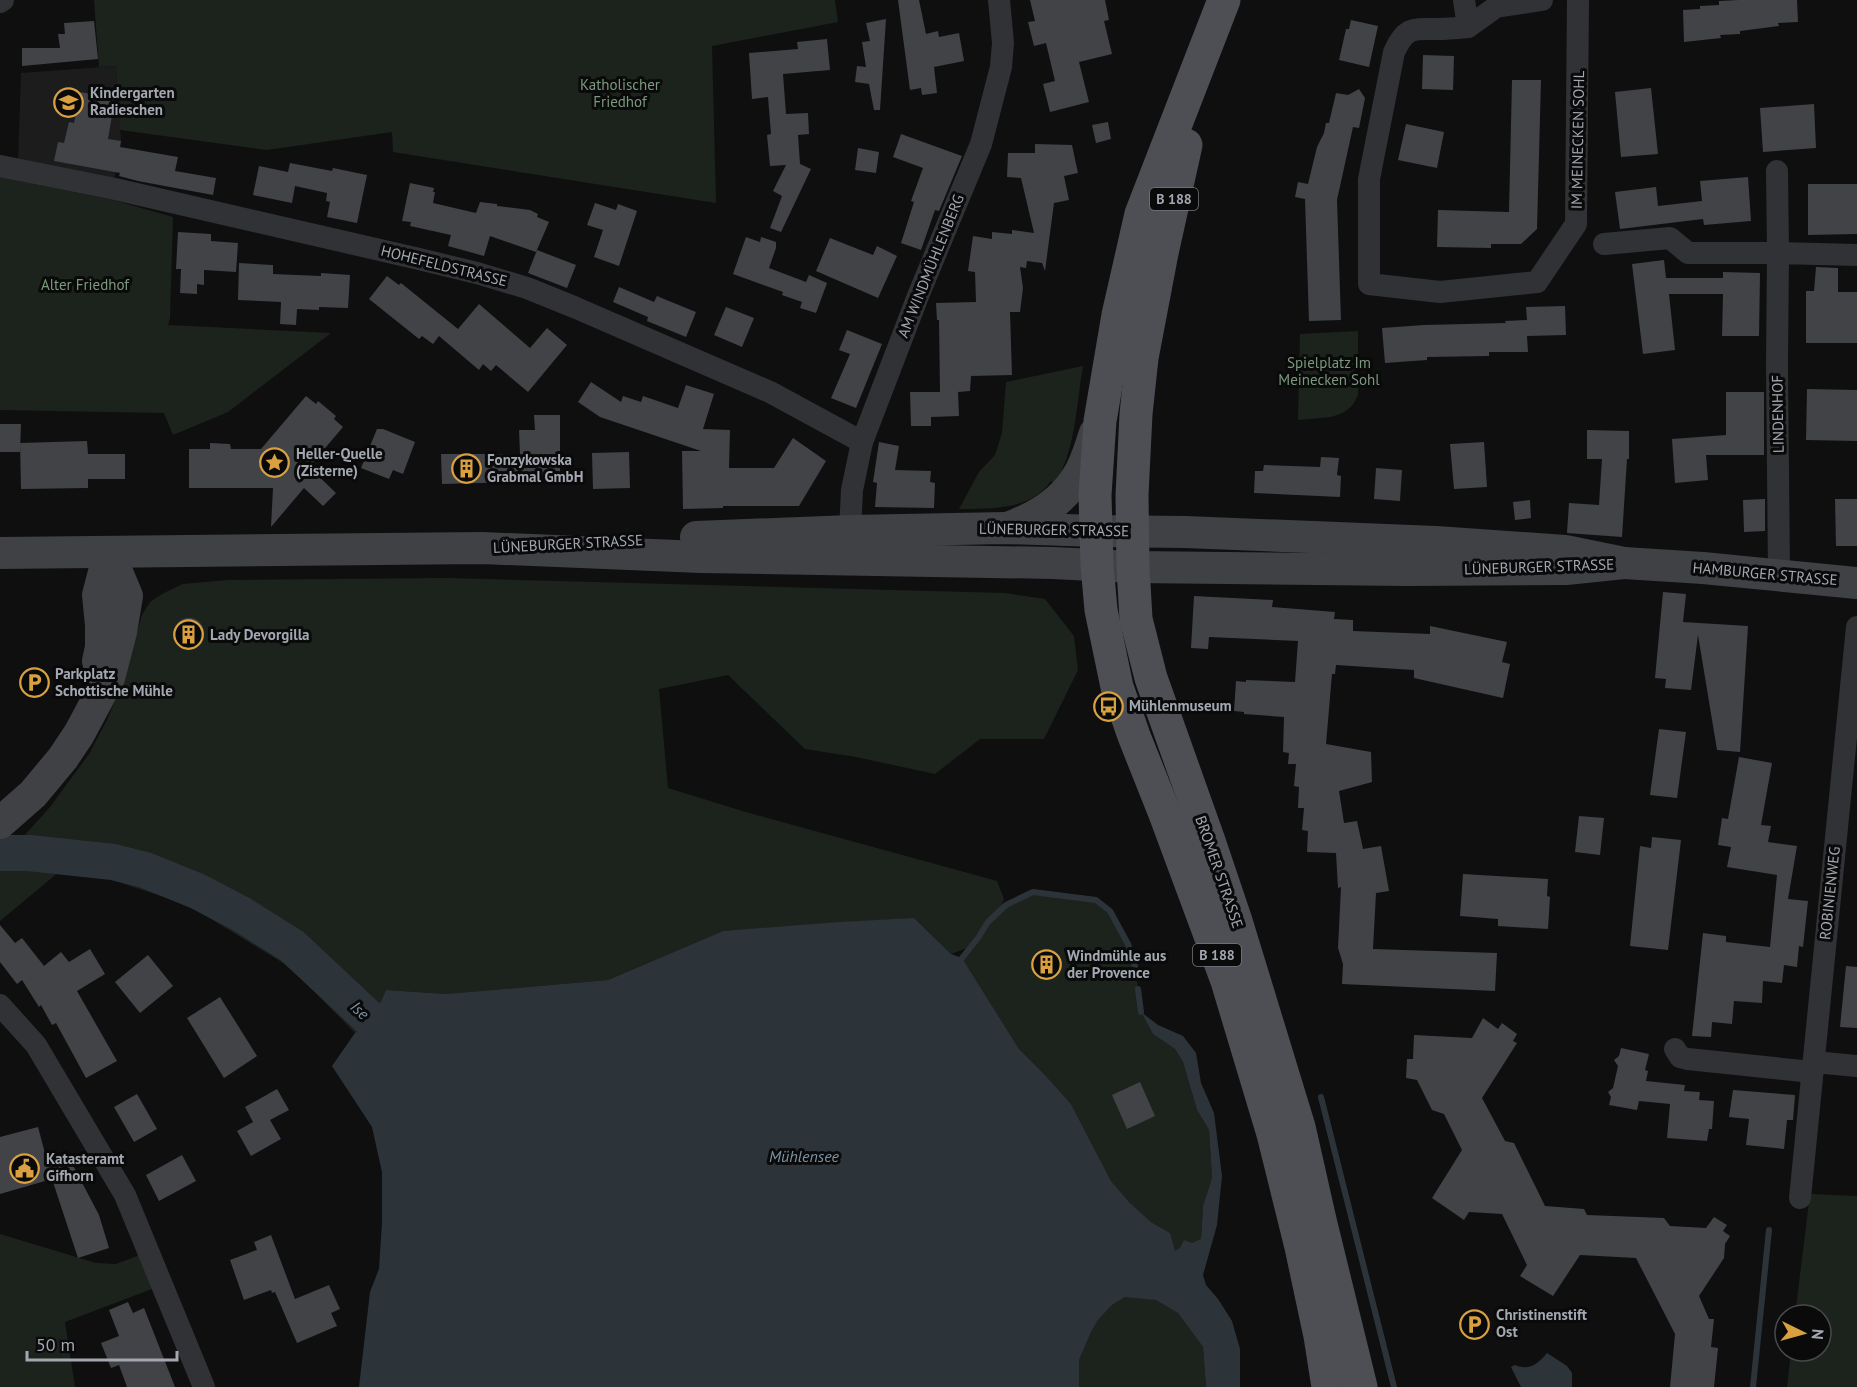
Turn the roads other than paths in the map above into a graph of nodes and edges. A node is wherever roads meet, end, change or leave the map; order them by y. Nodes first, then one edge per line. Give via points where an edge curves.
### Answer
1 (999, 0) edge
2 (1224, 0) edge
3 (1464, 0) edge
4 (1542, 0) edge
5 (1578, 0) edge
6 (1468, 27) junction
7 (1210, 40) junction
8 (0, 166) edge
9 (1777, 171) dead end
10 (1604, 244) dead end
11 (1778, 253) junction
12 (1857, 255) edge
13 (1100, 421) junction
14 (862, 442) junction
15 (1006, 528) junction
16 (850, 531) junction
17 (1095, 531) junction
18 (1132, 531) junction
19 (482, 548) junction
20 (0, 553) edge
21 (109, 553) junction
22 (1624, 563) junction
23 (1097, 565) junction
24 (1674, 566) joint
25 (1133, 567) junction
26 (1779, 575) junction
27 (1857, 583) edge
28 (1857, 627) edge
29 (1853, 724) edge
30 (4, 820) edge
31 (0, 1005) edge
32 (1675, 1049) dead end
33 (1857, 1066) edge
34 (1813, 1067) junction
35 (1800, 1198) dead end
36 (204, 1387) edge
37 (1328, 1387) edge
38 (1361, 1387) edge

1 - 14 street, AM WINDMÜHLENBERG via 1003,43 1000,67 981,144
2 - 7 main road, B 188
3 - 6 street
4 - 6 street via 1496,7
5 - 6 street, IM MEINECKEN SOHL via 1576,224 1537,282 1440,292 1369,284 1369,179 1394,52 1400,39 1414,29
7 - 13 main road, B 188 via 1141,214
7 - 18 main road, B 188 via 1142,358
8 - 14 street, HOHEFELDSTRASSE via 396,254 527,288 770,392
9 - 11 street, LINDENHOF
10 - 11 street via 1670,238 1688,253
11 - 12 street
11 - 26 street, LINDENHOF
13 - 15 street via 1078,476 1063,495 1027,521
13 - 17 main road, B 188
14 - 16 street, AM WINDMÜHLENBERG via 852,490
15 - 16 street, LÜNEBURGER STRASSE
15 - 17 street, LÜNEBURGER STRASSE
16 - 19 street, LÜNEBURGER STRASSE
17 - 18 street, LÜNEBURGER STRASSE
17 - 23 main road, B 188
18 - 22 street, LÜNEBURGER STRASSE via 1436,542 1565,551
18 - 25 main road, BROMER STRASSE / B 188
19 - 21 street, LÜNEBURGER STRASSE
19 - 23 street, LÜNEBURGER STRASSE
20 - 21 street, LÜNEBURGER STRASSE
21 - 30 street via 127,596 109,678 63,758 33,794
22 - 24 street, LÜNEBURGER STRASSE
22 - 25 street, LÜNEBURGER STRASSE via 1494,570
23 - 25 street, LÜNEBURGER STRASSE
23 - 37 main road, BROMER STRASSE / B 188 via 1101,610 1117,687 1227,981 1270,1124 1301,1247
24 - 26 street, HAMBURGER STRASSE
25 - 38 main road, BROMER STRASSE / B 188 via 1136,619 1151,678 1236,921 1299,1127
26 - 27 street, HAMBURGER STRASSE
28 - 29 street, ROBINIENWEG
29 - 34 street, ROBINIENWEG
31 - 36 street via 36,1045 125,1195
32 - 34 street via 1680,1057 1688,1059
33 - 34 street
34 - 35 street, ROBINIENWEG

